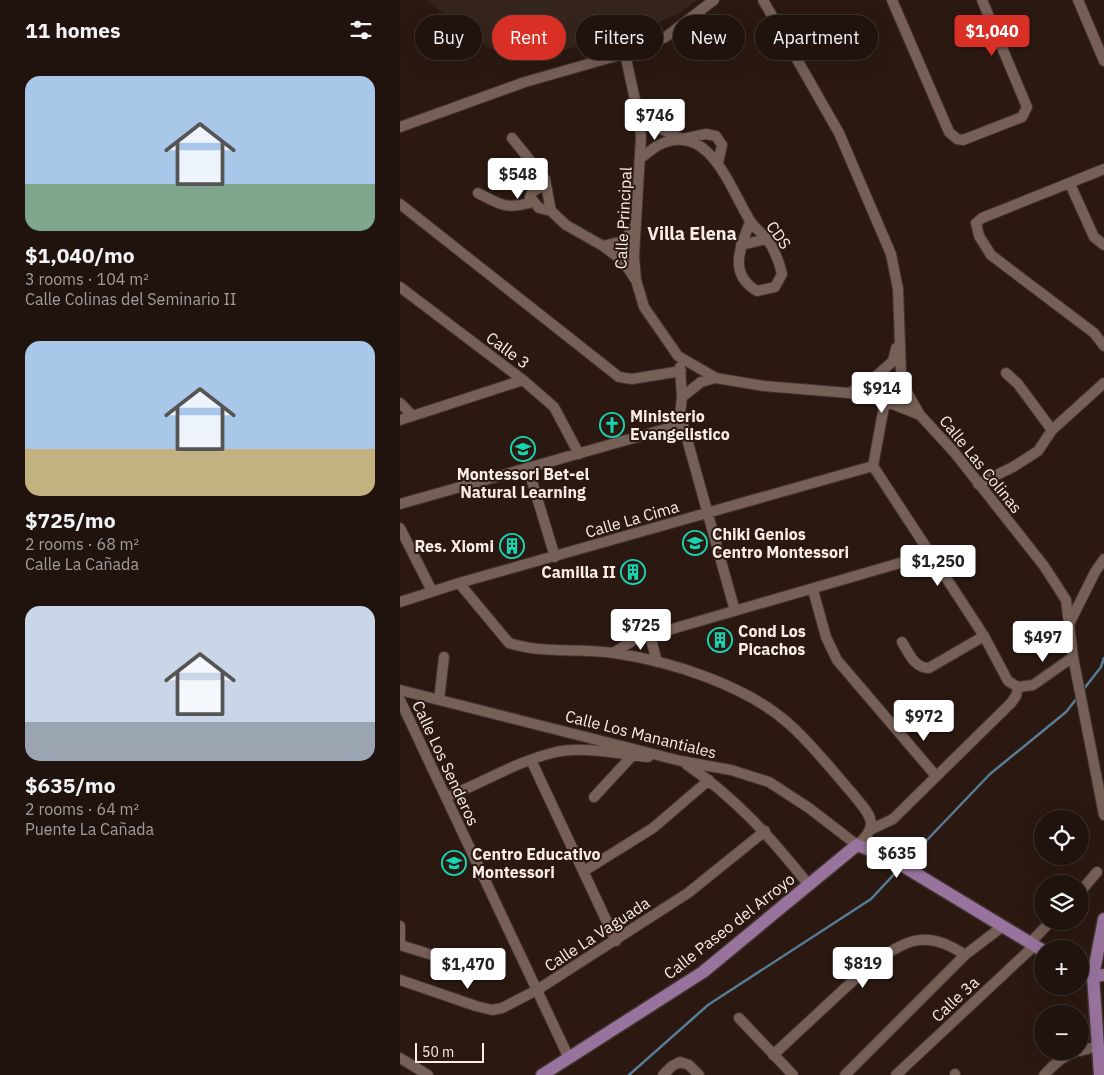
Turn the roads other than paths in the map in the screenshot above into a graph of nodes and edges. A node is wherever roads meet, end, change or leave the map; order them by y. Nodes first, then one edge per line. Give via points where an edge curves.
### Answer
1 (714, 0) edge
2 (763, 0) edge
3 (892, 0) edge
4 (982, 0) edge
5 (1078, 0) edge
6 (663, 38) edge
7 (604, 60) edge
8 (626, 60) edge
9 (1104, 62) edge
10 (639, 118) junction
11 (400, 127) edge
12 (512, 138) dead end
13 (682, 139) junction
14 (642, 157) junction
15 (718, 163) junction
16 (1104, 170) edge
17 (546, 184) junction
18 (1070, 184) junction
19 (478, 193) dead end
20 (532, 202) junction
21 (400, 204) edge
22 (551, 211) junction
23 (750, 222) junction
24 (636, 225) junction
25 (767, 239) junction
26 (741, 245) junction
27 (1104, 245) edge
28 (603, 246) junction
29 (636, 280) junction
30 (400, 287) edge
31 (898, 337) junction
32 (1104, 346) edge
33 (678, 356) junction
34 (681, 371) junction
35 (1006, 373) dead end
36 (716, 378) junction
37 (523, 380) junction
38 (1104, 383) edge
39 (849, 393) junction
40 (682, 397) junction
41 (884, 401) junction
42 (400, 403) edge
43 (920, 415) junction
44 (413, 416) junction
45 (400, 420) edge
46 (682, 424) junction
47 (1052, 430) junction
48 (579, 454) junction
49 (873, 466) junction
50 (528, 468) junction
51 (978, 484) junction
52 (400, 504) edge
53 (709, 512) junction
54 (400, 528) edge
55 (931, 554) junction
56 (556, 557) junction
57 (1104, 559) edge
58 (459, 583) junction
59 (813, 590) junction
60 (432, 591) junction
61 (400, 602) edge
62 (735, 611) junction
63 (1070, 622) junction
64 (650, 635) junction
65 (984, 636) junction
66 (902, 642) dead end
67 (613, 653) junction
68 (444, 657) dead end
69 (1073, 657) junction
70 (656, 662) junction
71 (1018, 687) junction
72 (400, 690) edge
73 (400, 700) edge
74 (439, 700) junction
75 (632, 756) junction
76 (530, 760) junction
77 (681, 761) junction
78 (936, 776) junction
79 (709, 780) junction
80 (446, 797) junction
81 (594, 797) dead end
82 (1104, 815) edge
83 (872, 829) junction
84 (765, 831) junction
85 (857, 845) junction
86 (584, 871) junction
87 (1098, 872) dead end
88 (1089, 882) edge
89 (808, 884) junction
90 (1104, 919) edge
91 (400, 926) edge
92 (1003, 926) junction
93 (400, 941) edge
94 (616, 941) junction
95 (400, 945) edge
96 (1034, 945) edge
97 (1034, 948) edge
98 (965, 955) junction
99 (455, 962) dead end
100 (1099, 976) edge
101 (400, 980) edge
102 (537, 990) junction
103 (739, 1018) dead end
104 (1098, 1046) junction
105 (1089, 1048) edge
106 (773, 1055) junction
107 (568, 1056) junction
108 (400, 1058) edge
109 (1061, 1060) edge
110 (428, 1075) edge
111 (542, 1075) edge
112 (663, 1075) edge
113 (699, 1075) edge
114 (793, 1075) edge
115 (845, 1075) edge
116 (896, 1075) edge
117 (1044, 1075) edge
118 (1100, 1075) edge

1 - 6 street
2 - 31 street, Calle Las Colinas via 839,133 881,227 891,254 898,289
3 - 4 street via 949,132 963,140 1022,117 1027,107
5 - 9 street
7 - 11 street via 525,82
8 - 10 street, Calle Principal
10 - 13 street, CDS
10 - 14 street, Calle Principal
12 - 17 street via 533,161
13 - 14 street via 662,144
13 - 15 street, CDS via 707,150
13 - 15 street via 706,134 716,136 722,144
14 - 24 street, Calle Principal
15 - 23 street, CDS
16 - 18 street
17 - 20 street via 533,191
17 - 22 street
18 - 27 street via 1094,237
18 - 32 street via 976,223 979,236 991,255 1094,333
19 - 20 street via 504,207
20 - 22 street
21 - 34 street via 619,377 632,379
22 - 28 street via 566,225
23 - 25 street, CDS
23 - 26 street, CDS
24 - 28 street via 623,241
24 - 29 street, Calle Principal
25 - 26 street
25 - 26 street, CDS via 779,258 782,274 775,287 757,291 746,285 738,274
28 - 29 street via 623,262
29 - 33 street, Calle Principal via 644,307
30 - 37 street, Calle 3
31 - 39 street via 893,361 872,380
31 - 43 street, Calle Las Colinas via 908,394
33 - 34 street
33 - 36 street, Calle Principal
34 - 40 street
35 - 47 street
36 - 39 street, Calle Principal via 791,389
36 - 40 street via 701,382
37 - 44 street
37 - 48 street, Calle 3 via 554,407
38 - 47 street
39 - 41 street, Calle Principal
40 - 46 street
41 - 43 street, Calle Principal
41 - 49 street
42 - 44 street
43 - 51 street, Calle Las Colinas
44 - 45 street
46 - 48 street
46 - 53 street
47 - 51 street via 1038,450
48 - 50 street
49 - 53 street, Calle La Cima
49 - 55 street
50 - 52 street
50 - 56 street
51 - 63 street, Calle Las Colinas via 1056,583 1066,600
53 - 56 street, Calle La Cima
53 - 62 street
54 - 60 street
55 - 59 street
55 - 65 street
56 - 58 street, Calle La Cima
57 - 63 street
58 - 60 street, Calle La Cima
58 - 67 street via 509,643 521,647
59 - 62 street
59 - 78 street via 826,637 837,660
60 - 61 street, Calle La Cima
62 - 64 street
63 - 69 street, Calle Las Colinas
64 - 67 street via 634,640
64 - 70 street
65 - 66 street via 929,668 915,664
65 - 71 street via 1008,681
67 - 70 street
68 - 74 street
69 - 71 street via 1033,685
69 - 82 street, Calle Las Colinas
70 - 83 street via 693,672 748,696 787,722 864,807
71 - 78 street via 1011,703
72 - 74 street, Calle Los Manantiales
73 - 80 street, Calle Los Senderos
74 - 77 street, Calle Los Manantiales
75 - 76 street via 588,750 558,752
75 - 77 street
75 - 81 street
76 - 80 street
76 - 86 street
77 - 79 street
77 - 85 street, Calle Los Manantiales via 731,770 769,782
78 - 83 street via 893,819
79 - 84 street
79 - 86 street via 654,828
80 - 102 street, Calle Los Senderos
83 - 85 street
84 - 89 street
84 - 94 street, Calle La Vaguada via 688,893
85 - 89 main road, Calle Paseo del Arroyo
85 - 92 main road via 890,858
86 - 94 street
87 - 88 street
89 - 107 main road, Calle Paseo del Arroyo via 703,972
90 - 100 main road
91 - 93 street
92 - 96 main road
92 - 98 street
94 - 102 street, Calle La Vaguada
95 - 99 street
97 - 116 street, Calle 3a
98 - 106 street via 948,943 923,938 883,956
98 - 115 street
100 - 104 main road
101 - 102 street, Calle La Vaguada via 492,1010 517,1002
102 - 107 street, Calle Los Senderos
103 - 106 street
104 - 105 street
104 - 118 main road
106 - 114 street
107 - 111 main road, Calle Paseo del Arroyo
108 - 110 street
109 - 117 street
112 - 113 street via 680,1062 689,1065

